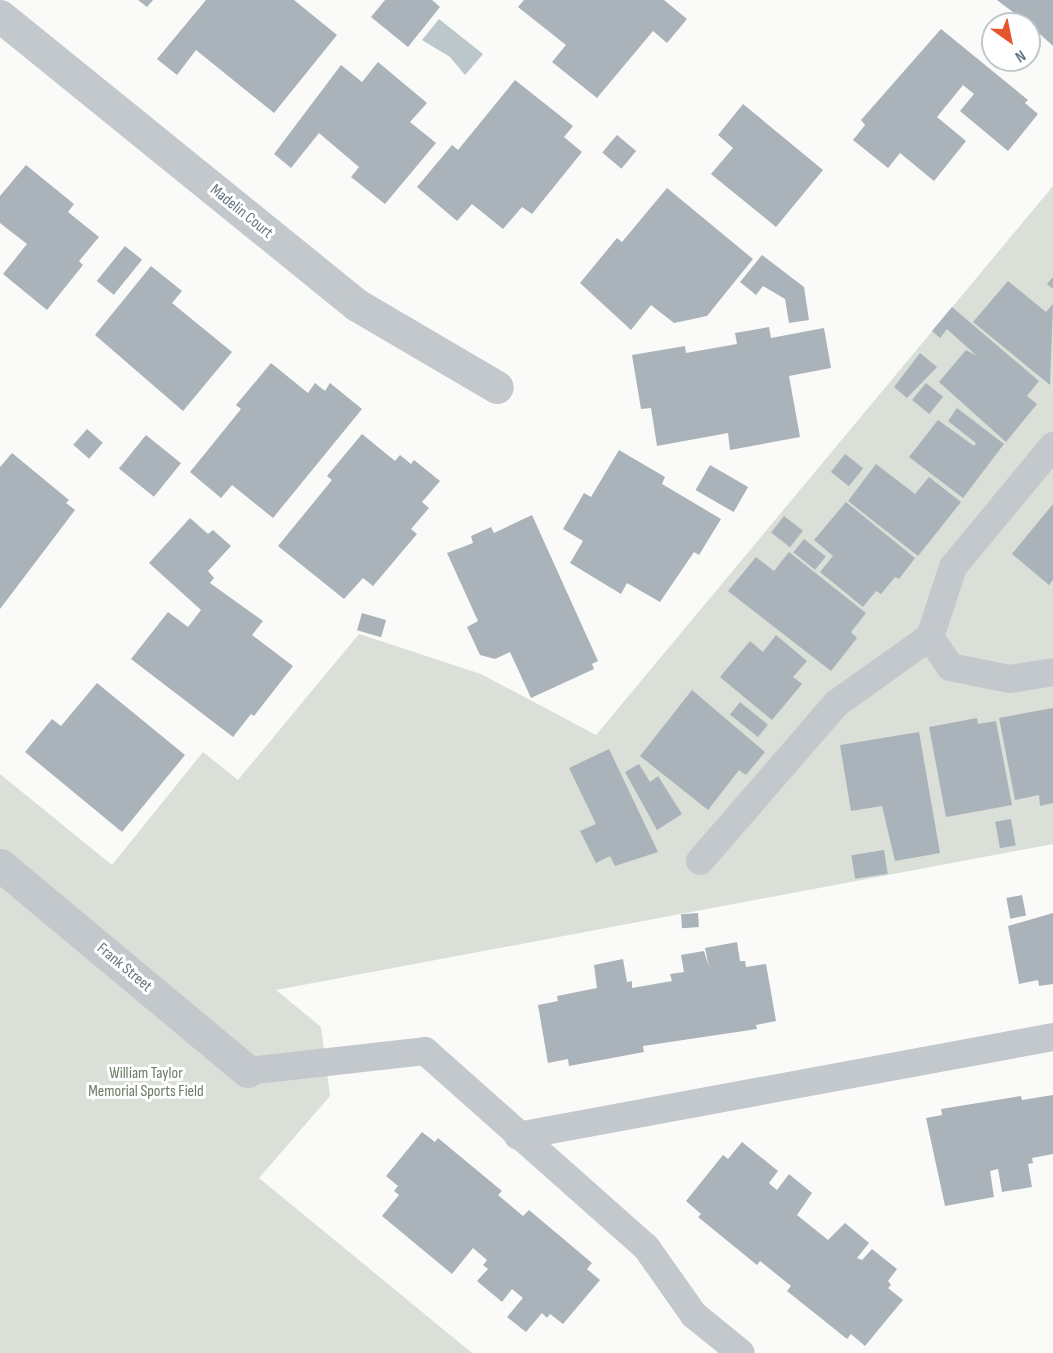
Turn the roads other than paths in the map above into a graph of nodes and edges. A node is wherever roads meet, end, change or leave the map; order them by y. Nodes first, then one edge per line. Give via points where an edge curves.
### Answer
1 (0, 16) edge
2 (497, 387) dead end
3 (1053, 446) edge
4 (930, 637) junction
5 (1053, 672) edge
6 (700, 861) dead end
7 (0, 865) edge
8 (1053, 1037) edge
9 (247, 1071) joint
10 (518, 1136) junction
11 (741, 1353) edge

1 - 2 street, Madelin Court via 357,305
3 - 4 lane via 953,567
4 - 5 lane via 950,667 1010,679
4 - 6 lane via 837,703
7 - 9 street, Frank Street
8 - 10 lane
9 - 10 lane via 425,1051
10 - 11 lane via 646,1247 694,1316

